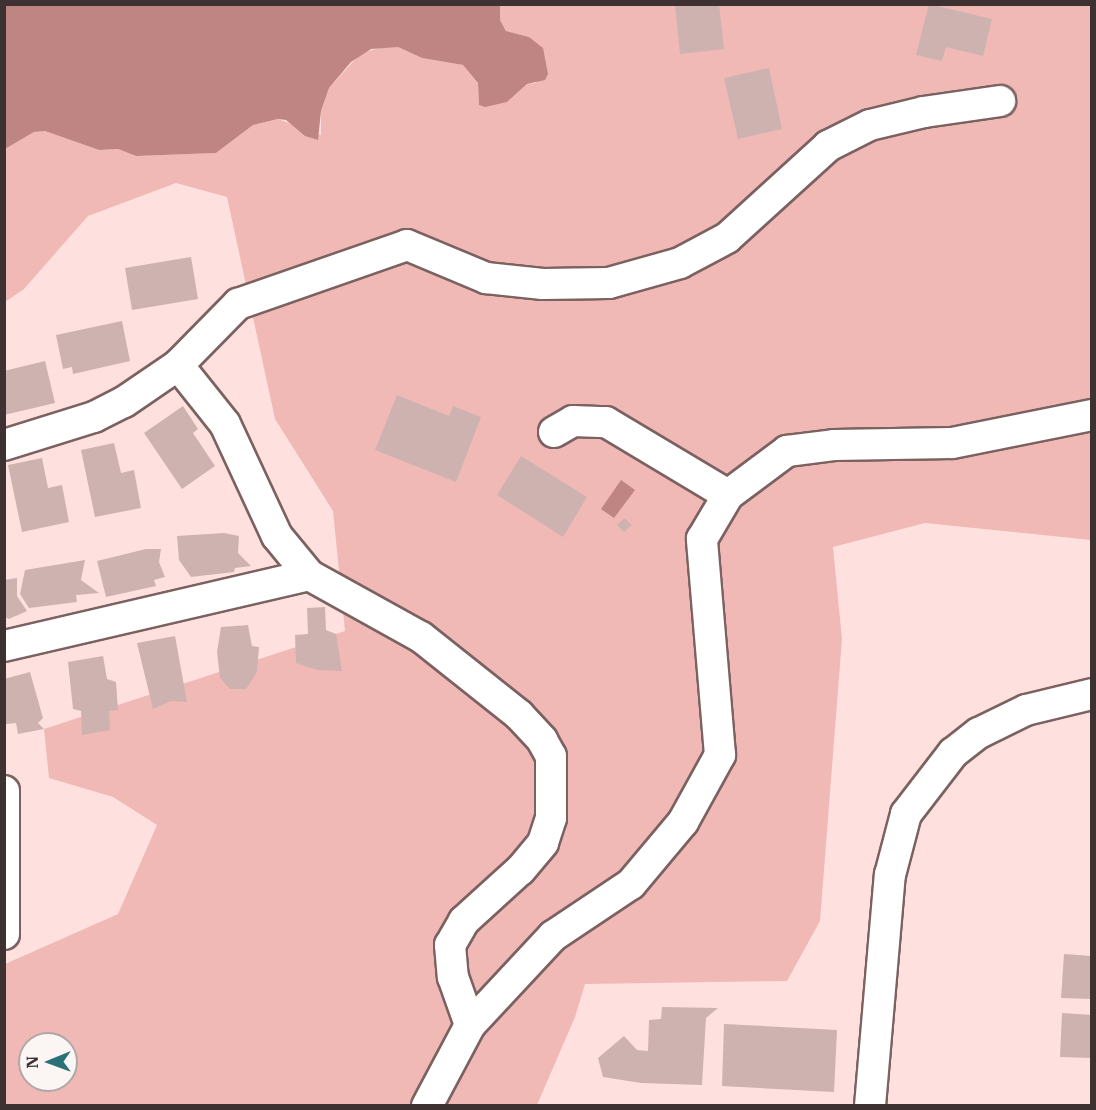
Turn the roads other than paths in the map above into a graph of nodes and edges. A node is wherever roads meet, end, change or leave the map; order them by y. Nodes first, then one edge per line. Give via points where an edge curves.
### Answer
1 (1000, 101) dead end
2 (178, 365) junction
3 (1092, 415) edge
4 (554, 432) dead end
5 (4, 445) edge
6 (728, 495) junction
7 (309, 575) junction
8 (4, 646) edge
9 (1092, 694) edge
10 (4, 790) edge
11 (4, 934) edge
12 (470, 1025) junction
13 (428, 1106) edge
14 (870, 1106) edge

1 - 2 street via 870,125 828,146 727,238 680,263 609,283 543,284 486,278 407,246 238,304
2 - 5 street via 124,402 94,417
2 - 7 street via 225,424 277,536
3 - 6 street via 952,443 834,445 787,451
4 - 6 street via 573,421 606,422
6 - 12 street via 702,539 720,754 683,822 631,884 553,936
7 - 8 street
7 - 12 street via 430,644 519,716 551,756 551,818 543,843 520,870 464,921 450,945 453,977
9 - 14 street via 1026,710 979,733 953,753 906,814 890,875
10 - 11 street
12 - 13 street

